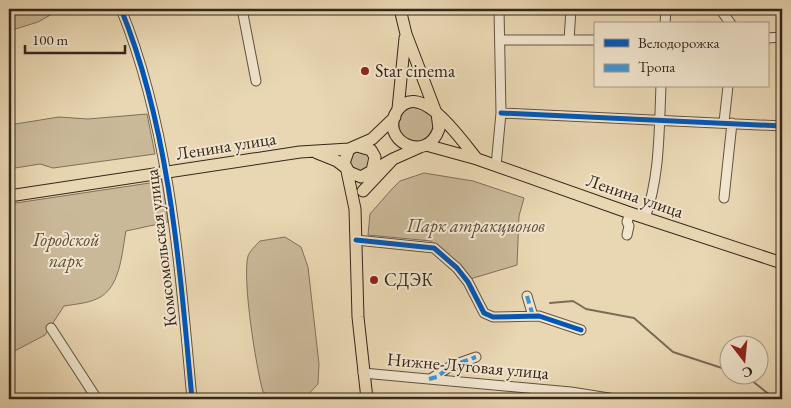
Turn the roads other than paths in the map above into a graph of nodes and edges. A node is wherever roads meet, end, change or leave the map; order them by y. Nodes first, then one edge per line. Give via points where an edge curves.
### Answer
1 (121, 9) edge
2 (242, 9) edge
3 (400, 9) edge
4 (499, 9) edge
5 (571, 9) edge
6 (666, 9) edge
7 (720, 9) edge
8 (665, 22) edge
9 (730, 22) edge
10 (406, 34) junction
11 (782, 37) edge
12 (768, 38) edge
13 (500, 40) junction
14 (569, 40) junction
15 (594, 40) edge
16 (256, 81) dead end
17 (661, 88) edge
18 (728, 88) edge
19 (436, 112) junction
20 (396, 113) junction
21 (500, 113) junction
22 (660, 118) junction
23 (728, 122) junction
24 (782, 126) edge
25 (424, 146) junction
26 (353, 148) junction
27 (300, 152) junction
28 (407, 152) junction
29 (462, 155) junction
30 (393, 159) junction
31 (477, 159) junction
32 (496, 166) junction
33 (343, 167) junction
34 (166, 172) junction
35 (371, 172) junction
36 (357, 191) junction
37 (9, 196) edge
38 (724, 198) dead end
39 (630, 214) junction
40 (645, 218) junction
41 (627, 236) dead end
42 (356, 240) junction
43 (782, 263) edge
44 (527, 296) dead end
45 (533, 316) junction
46 (51, 328) dead end
47 (581, 330) dead end
48 (476, 356) dead end
49 (363, 373) junction
50 (429, 379) junction
51 (570, 396) edge
52 (97, 399) edge
53 (192, 399) edge
54 (367, 399) edge
55 (615, 399) edge

1 - 34 street, Комсомольская улица via 146,80
2 - 16 street
3 - 10 main road
4 - 13 street
5 - 14 street
6 - 8 street
7 - 9 street
10 - 19 main road
10 - 20 main road
11 - 12 street
13 - 14 street
13 - 21 street
14 - 15 street
17 - 22 street
18 - 23 street
19 - 20 main road via 429,105 417,101
19 - 25 main road via 437,134
19 - 31 main road
20 - 25 main road via 394,128 399,139 410,146
20 - 26 main road via 372,139
21 - 22 street
21 - 32 street
22 - 23 street
22 - 40 street via 657,161
23 - 24 street
23 - 38 street
25 - 28 main road
25 - 29 main road
26 - 27 main road
26 - 33 main road via 344,157
26 - 35 main road via 365,146 370,150 375,163
27 - 33 main road via 320,154
27 - 34 main road, Ленина улица
28 - 29 main road
28 - 30 main road
29 - 31 main road, Ленина улица
30 - 35 main road
30 - 36 main road
31 - 32 main road, Ленина улица
32 - 39 main road, Ленина улица
33 - 35 main road via 360,177
33 - 36 main road
34 - 37 main road, Ленина улица
34 - 53 street, Комсомольская улица
35 - 36 main road
36 - 42 main road
39 - 40 main road, Ленина улица
39 - 41 street
40 - 43 main road, Ленина улица
42 - 45 street via 434,248 468,282 484,313 493,317
42 - 49 main road
44 - 45 street
45 - 47 street
46 - 52 street
48 - 50 street
49 - 50 street, Нижне-Луговая улица
49 - 54 main road
50 - 51 street, Нижне-Луговая улица
51 - 55 street, Нижне-Луговая улица

